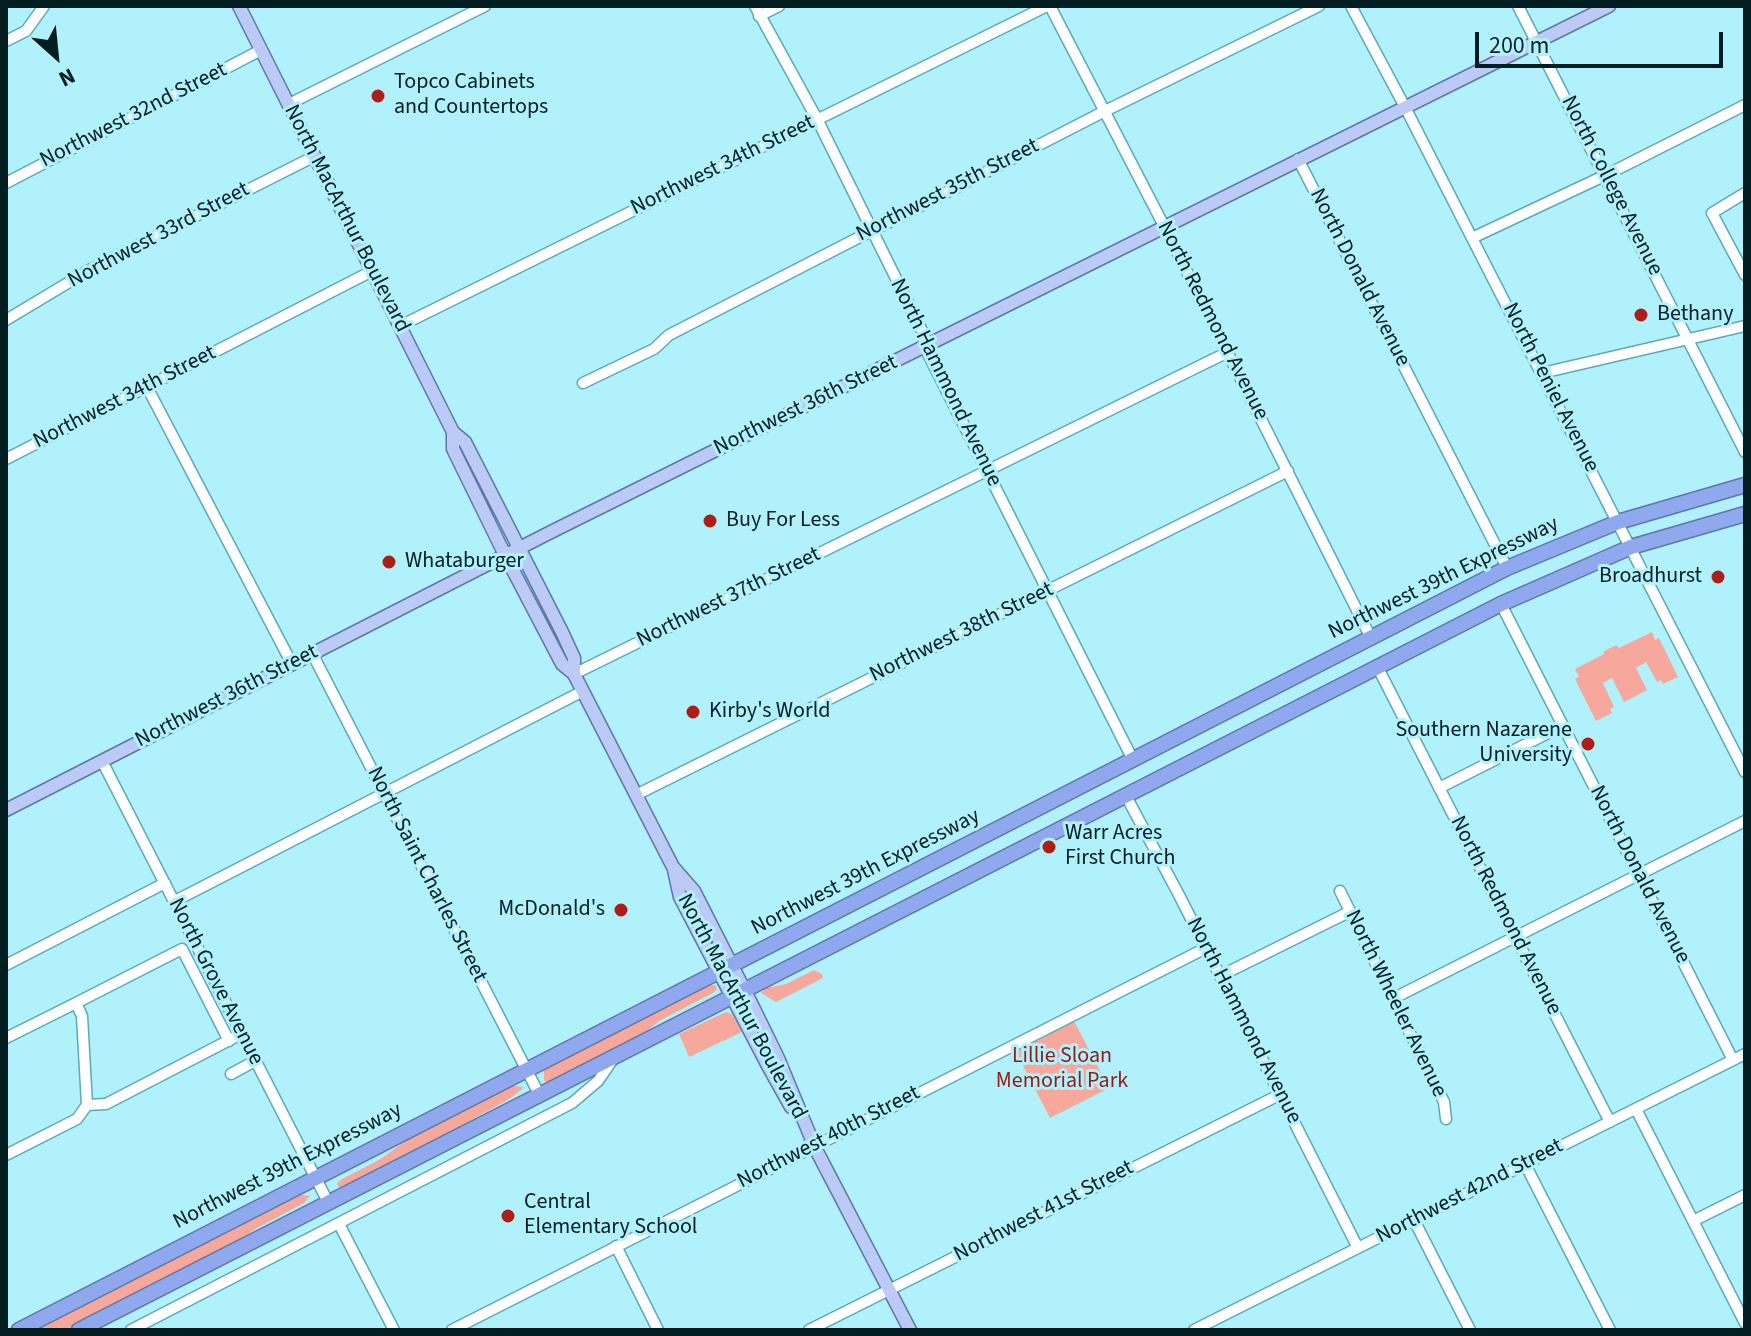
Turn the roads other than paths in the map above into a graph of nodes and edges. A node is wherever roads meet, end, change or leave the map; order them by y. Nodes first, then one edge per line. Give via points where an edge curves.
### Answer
1 (44, 6) edge
2 (239, 6) edge
3 (485, 6) edge
4 (779, 6) edge
5 (1048, 6) edge
6 (1319, 6) edge
7 (1351, 6) edge
8 (1518, 6) edge
9 (1609, 6) edge
10 (757, 11) edge
11 (6, 41) edge
12 (1537, 42) junction
13 (261, 50) junction
14 (289, 104) junction
15 (1745, 105) edge
16 (1405, 107) junction
17 (1105, 111) junction
18 (817, 119) junction
19 (315, 156) junction
20 (1298, 159) junction
21 (1606, 175) junction
22 (6, 183) edge
23 (1745, 193) edge
24 (1164, 226) junction
25 (871, 231) junction
26 (1472, 238) junction
27 (372, 271) junction
28 (1745, 275) edge
29 (6, 320) edge
30 (400, 326) junction
31 (1745, 326) edge
32 (1689, 339) junction
33 (925, 348) junction
34 (1228, 352) junction
35 (1542, 373) junction
36 (583, 383) dead end
37 (147, 387) junction
38 (453, 432) junction
39 (1745, 452) edge
40 (6, 459) edge
41 (987, 470) junction
42 (1288, 471) junction
43 (1745, 485) edge
44 (1745, 514) edge
45 (1618, 522) junction
46 (1631, 547) junction
47 (520, 548) junction
48 (505, 555) junction
49 (1507, 568) junction
50 (1047, 590) junction
51 (1501, 604) junction
52 (1371, 638) junction
53 (312, 653) junction
54 (292, 664) junction
55 (1378, 668) junction
56 (574, 674) junction
57 (583, 691) junction
58 (1245, 704) junction
59 (1562, 726) junction
60 (1257, 728) junction
61 (1133, 760) junction
62 (102, 761) junction
63 (1113, 771) junction
64 (1745, 772) edge
65 (1146, 786) junction
66 (1439, 788) junction
67 (384, 792) junction
68 (636, 795) junction
69 (1126, 796) junction
70 (6, 810) edge
71 (1745, 821) edge
72 (1639, 875) junction
73 (165, 883) junction
74 (1340, 891) dead end
75 (175, 901) junction
76 (1349, 912) junction
77 (1516, 936) junction
78 (195, 942) junction
79 (1206, 948) junction
80 (182, 949) junction
81 (6, 965) edge
82 (725, 969) junction
83 (1220, 976) junction
84 (738, 994) junction
85 (1394, 998) junction
86 (76, 1003) junction
87 (241, 1034) junction
88 (6, 1038) edge
89 (229, 1041) junction
90 (1745, 1054) edge
91 (613, 1059) junction
92 (1733, 1060) junction
93 (255, 1061) junction
94 (528, 1070) junction
95 (231, 1074) dead end
96 (1281, 1094) junction
97 (540, 1096) junction
98 (87, 1105) junction
99 (1636, 1109) junction
100 (1446, 1119) dead end
101 (1610, 1122) junction
102 (814, 1145) junction
103 (6, 1155) edge
104 (1525, 1164) junction
105 (316, 1178) junction
106 (1745, 1195) edge
107 (328, 1202) junction
108 (1414, 1220) junction
109 (1693, 1221) junction
110 (339, 1224) junction
111 (616, 1246) junction
112 (1358, 1248) junction
113 (889, 1289) junction
114 (1745, 1323) edge
115 (19, 1330) edge
116 (79, 1330) edge
117 (131, 1330) edge
118 (394, 1330) edge
119 (452, 1330) edge
120 (658, 1330) edge
121 (809, 1330) edge
122 (910, 1330) edge
123 (1194, 1330) edge
124 (1470, 1330) edge
125 (1610, 1330) edge

1 - 11 street via 26,31
2 - 13 main road, North MacArthur Boulevard
3 - 14 street
4 - 10 street
5 - 17 street, North Redmond Avenue
5 - 18 street, Northwest 34th Street
6 - 17 street, Northwest 35th Street
7 - 16 street, North Peniel Avenue
8 - 12 street, North College Avenue
9 - 12 main road, Northwest 36th Street
10 - 18 street, North Hammond Avenue
12 - 16 main road, Northwest 36th Street
12 - 21 street, North College Avenue
13 - 14 main road, North MacArthur Boulevard
13 - 22 street, Northwest 32nd Street
14 - 19 main road, North MacArthur Boulevard
15 - 21 street
16 - 20 main road, Northwest 36th Street
16 - 26 street, North Peniel Avenue
17 - 24 street, North Redmond Avenue
17 - 25 street, Northwest 35th Street
18 - 25 street, North Hammond Avenue
18 - 30 street, Northwest 34th Street
19 - 27 main road, North MacArthur Boulevard
19 - 29 street, Northwest 33rd Street via 91,269
20 - 24 main road, Northwest 36th Street
20 - 49 street, North Donald Avenue
21 - 26 street
21 - 32 street, North College Avenue
23 - 28 street via 1712,213
24 - 33 main road, Northwest 36th Street
24 - 34 street, North Redmond Avenue
25 - 33 street, North Hammond Avenue via 923,333
25 - 36 street, Northwest 35th Street
26 - 35 street, North Peniel Avenue
27 - 30 main road, North MacArthur Boulevard
27 - 37 street, Northwest 34th Street
30 - 38 main road, North MacArthur Boulevard
31 - 32 street
32 - 35 street
32 - 39 street, North College Avenue
33 - 41 street, North Hammond Avenue
33 - 47 main road, Northwest 36th Street
34 - 41 street, Northwest 37th Street
34 - 42 street, North Redmond Avenue
35 - 45 street, North Peniel Avenue
37 - 40 street, Northwest 34th Street
37 - 54 street
38 - 47 main road, North MacArthur Boulevard via 465,442
38 - 48 main road, North MacArthur Boulevard via 453,449
41 - 50 street, North Hammond Avenue
41 - 56 street, Northwest 37th Street
42 - 50 street, Northwest 38th Street
42 - 52 street, North Redmond Avenue
43 - 45 highway, Northwest 39th Expressway
44 - 46 highway
45 - 46 street, North Peniel Avenue
45 - 49 highway, Northwest 39th Expressway
46 - 51 highway
46 - 64 street, North Peniel Avenue
47 - 48 main road, Northwest 36th Street
47 - 56 main road, North MacArthur Boulevard via 574,658
48 - 53 main road, Northwest 36th Street
48 - 56 main road, North MacArthur Boulevard via 562,664
49 - 52 highway, Northwest 39th Expressway
50 - 61 street, North Hammond Avenue
50 - 68 street, Northwest 38th Street
51 - 55 highway
51 - 59 street, North Donald Avenue
52 - 55 highway
52 - 58 highway, Northwest 39th Expressway
53 - 54 main road, Northwest 36th Street
53 - 67 street, North Saint Charles Street
54 - 62 main road, Northwest 36th Street
55 - 60 highway
55 - 66 street, North Redmond Avenue
56 - 57 main road, North MacArthur Boulevard
57 - 67 street
57 - 68 main road, North MacArthur Boulevard
58 - 60 highway
58 - 61 highway, Northwest 39th Expressway
59 - 66 street
59 - 72 street, North Donald Avenue
60 - 65 highway
61 - 63 highway, Northwest 39th Expressway
61 - 65 highway
62 - 70 main road, Northwest 36th Street
62 - 73 street, North Grove Avenue
63 - 69 highway
63 - 82 highway, Northwest 39th Expressway
65 - 69 highway
66 - 77 street, North Redmond Avenue
67 - 75 street
67 - 94 street, North Saint Charles Street
68 - 82 main road, North MacArthur Boulevard via 673,867 694,891
69 - 79 street, North Hammond Avenue
69 - 84 highway
71 - 72 street
72 - 77 street
72 - 92 street, North Donald Avenue
73 - 75 street, North Grove Avenue
73 - 81 street
74 - 76 street, North Wheeler Avenue
75 - 78 street, North Grove Avenue
76 - 83 street
76 - 85 street, North Wheeler Avenue
77 - 85 street
77 - 101 street, North Redmond Avenue
78 - 80 street
78 - 87 street, North Grove Avenue
79 - 83 street, North Hammond Avenue
79 - 102 street, Northwest 40th Street
80 - 86 street
80 - 89 street
82 - 84 main road, North MacArthur Boulevard
82 - 94 highway, Northwest 39th Expressway
83 - 96 street, North Hammond Avenue
84 - 91 highway
84 - 102 main road, North MacArthur Boulevard
85 - 100 street, North Wheeler Avenue via 1444,1102
86 - 88 street
86 - 98 street via 82,1016
87 - 89 street
87 - 93 street, North Grove Avenue
89 - 98 street via 106,1104
90 - 92 street, Northwest 42nd Street
91 - 97 highway
91 - 110 street via 598,1081 572,1103
92 - 99 street, Northwest 42nd Street
93 - 95 street
93 - 105 street, North Grove Avenue
94 - 97 street, North Saint Charles Street
94 - 105 highway, Northwest 39th Expressway
96 - 112 street, North Hammond Avenue
96 - 113 street, Northwest 41st Street
97 - 107 highway
98 - 103 street via 77,1119
99 - 101 street, Northwest 42nd Street
99 - 109 street
101 - 104 street, Northwest 42nd Street
102 - 111 street, Northwest 40th Street
102 - 113 main road, North MacArthur Boulevard
104 - 108 street, Northwest 42nd Street
104 - 125 street
105 - 107 street, North Grove Avenue
105 - 115 highway, Northwest 39th Expressway
106 - 109 street
107 - 116 highway
108 - 112 street, Northwest 42nd Street
108 - 124 street
109 - 114 street
110 - 117 street
110 - 118 street
111 - 119 street, Northwest 40th Street
111 - 120 street
112 - 123 street, Northwest 42nd Street
113 - 121 street, Northwest 41st Street
113 - 122 main road, North MacArthur Boulevard

